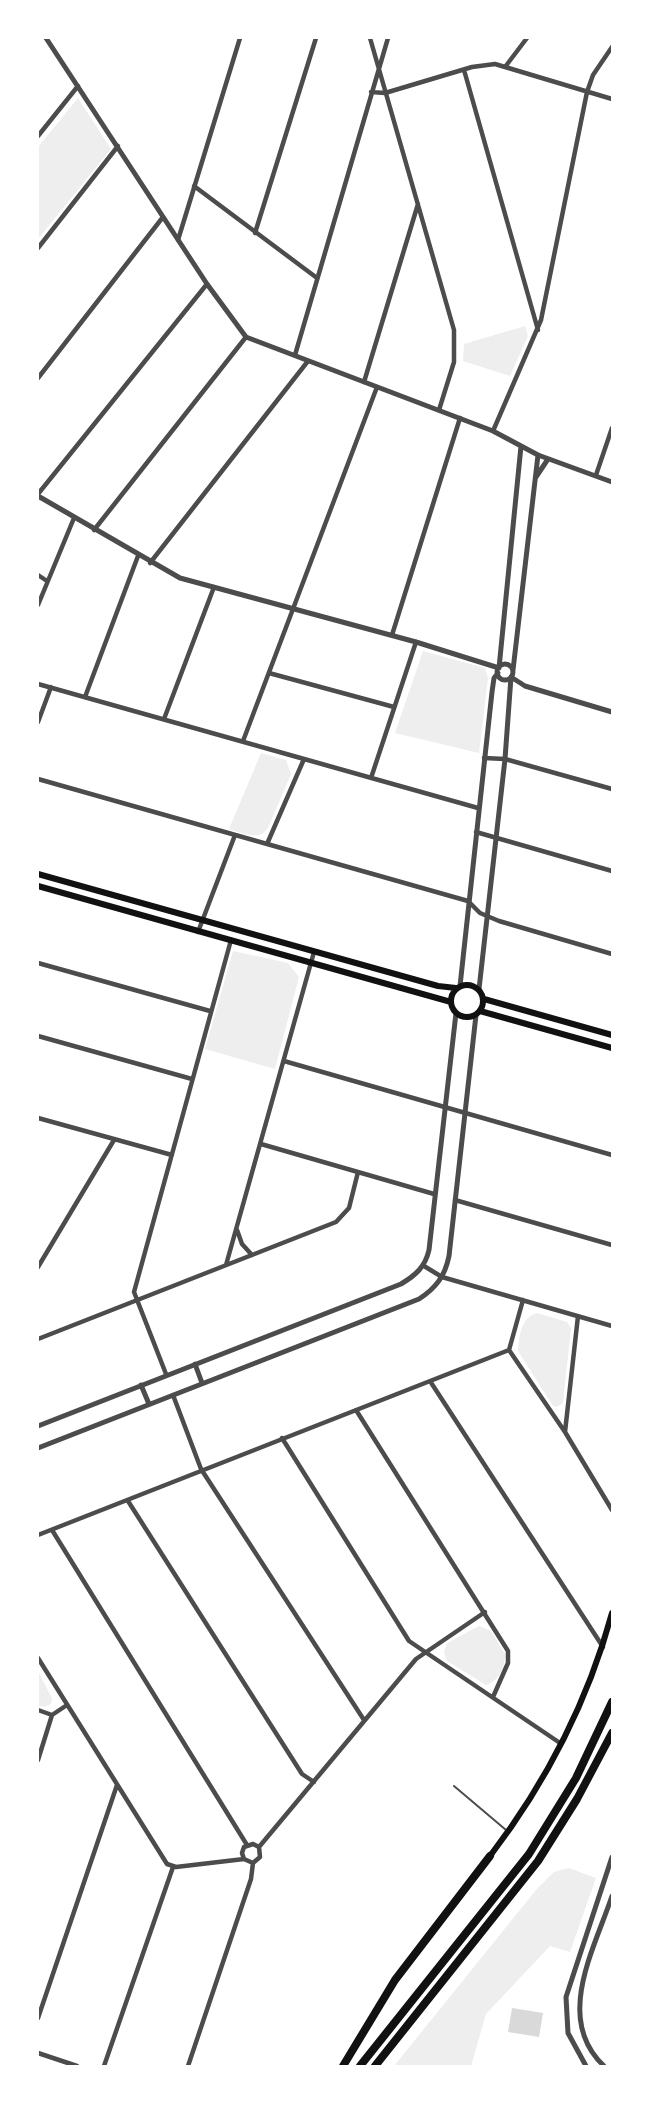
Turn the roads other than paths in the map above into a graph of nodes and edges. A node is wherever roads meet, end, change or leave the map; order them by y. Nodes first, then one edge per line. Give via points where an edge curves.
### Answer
1 (46, 38) edge
2 (240, 38) edge
3 (316, 38) edge
4 (370, 38) edge
5 (388, 38) edge
6 (527, 38) edge
7 (612, 47) edge
8 (380, 64) junction
9 (505, 67) junction
10 (464, 70) junction
11 (78, 86) junction
12 (371, 92) junction
13 (588, 92) junction
14 (385, 93) junction
15 (612, 99) edge
16 (38, 136) edge
17 (118, 146) junction
18 (194, 186) junction
19 (417, 204) junction
20 (163, 217) junction
21 (255, 232) junction
22 (178, 240) junction
23 (38, 248) edge
24 (316, 278) junction
25 (207, 284) junction
26 (538, 330) junction
27 (246, 337) junction
28 (295, 355) junction
29 (309, 361) junction
30 (38, 378) edge
31 (364, 382) junction
32 (377, 387) junction
33 (439, 410) junction
34 (460, 418) junction
35 (612, 428) edge
36 (492, 431) junction
37 (521, 446) junction
38 (538, 455) junction
39 (548, 459) junction
40 (596, 476) junction
41 (535, 479) junction
42 (612, 482) edge
43 (38, 495) edge
44 (74, 518) junction
45 (94, 530) junction
46 (138, 556) junction
47 (150, 563) junction
48 (38, 575) edge
49 (47, 581) junction
50 (214, 587) junction
51 (38, 605) edge
52 (293, 609) junction
53 (392, 636) junction
54 (416, 642) junction
55 (513, 670) junction
56 (498, 671) junction
57 (269, 673) junction
58 (511, 677) junction
59 (38, 684) edge
60 (51, 687) junction
61 (85, 697) junction
62 (394, 707) junction
63 (612, 712) edge
64 (164, 719) junction
65 (38, 722) edge
66 (243, 741) junction
67 (484, 758) junction
68 (304, 759) junction
69 (505, 759) junction
70 (371, 778) junction
71 (38, 779) edge
72 (612, 789) edge
73 (478, 808) junction
74 (476, 832) junction
75 (235, 835) junction
76 (496, 838) junction
77 (267, 844) junction
78 (612, 871) edge
79 (38, 874) edge
80 (38, 886) edge
81 (468, 901) junction
82 (487, 916) junction
83 (202, 920) junction
84 (198, 932) junction
85 (231, 940) junction
86 (314, 952) junction
87 (612, 954) edge
88 (38, 963) edge
89 (311, 963) junction
90 (458, 987) junction
91 (479, 989) junction
92 (484, 999) junction
93 (451, 1002) junction
94 (210, 1011) junction
95 (456, 1013) junction
96 (478, 1013) junction
97 (612, 1035) edge
98 (38, 1036) edge
99 (612, 1048) edge
100 (284, 1061) junction
101 (192, 1079) junction
102 (445, 1107) junction
103 (465, 1113) junction
104 (38, 1118) edge
105 (114, 1140) junction
106 (261, 1144) junction
107 (172, 1155) junction
108 (612, 1155) edge
109 (358, 1172) junction
110 (434, 1194) junction
111 (455, 1200) junction
112 (236, 1228) junction
113 (612, 1245) edge
114 (252, 1255) junction
115 (226, 1265) junction
116 (424, 1266) junction
117 (38, 1267) edge
118 (442, 1277) junction
119 (137, 1300) junction
120 (523, 1300) junction
121 (579, 1316) junction
122 (612, 1326) edge
123 (38, 1333) edge
124 (44, 1337) junction
125 (38, 1339) edge
126 (509, 1350) junction
127 (195, 1364) junction
128 (166, 1374) junction
129 (430, 1381) junction
130 (202, 1383) junction
131 (141, 1385) junction
132 (173, 1395) junction
133 (148, 1404) junction
134 (356, 1410) junction
135 (38, 1426) edge
136 (565, 1432) junction
137 (282, 1438) junction
138 (38, 1448) edge
139 (201, 1469) junction
140 (128, 1501) junction
141 (612, 1510) edge
142 (52, 1530) junction
143 (38, 1535) edge
144 (486, 1612) junction
145 (612, 1613) edge
146 (603, 1647) junction
147 (425, 1653) junction
148 (38, 1658) edge
149 (493, 1697) junction
150 (612, 1702) edge
151 (67, 1705) junction
152 (38, 1710) edge
153 (52, 1715) junction
154 (364, 1720) junction
155 (612, 1733) edge
156 (560, 1743) junction
157 (38, 1760) edge
158 (314, 1782) junction
159 (117, 1785) junction
160 (454, 1786) dead end
161 (508, 1832) junction
162 (247, 1845) junction
163 (259, 1847) junction
164 (489, 1856) joint
165 (612, 1857) edge
166 (244, 1859) junction
167 (253, 1863) junction
168 (172, 1867) junction
169 (612, 1896) edge
170 (38, 2018) edge
171 (38, 2053) edge
172 (77, 2067) edge
173 (104, 2067) edge
174 (188, 2067) edge
175 (343, 2067) edge
176 (360, 2067) edge
177 (375, 2067) edge
178 (586, 2067) edge
179 (604, 2067) edge

1 - 11 street
2 - 18 street
3 - 21 street
4 - 8 street
5 - 8 street
6 - 9 street
7 - 13 street via 593,75
8 - 12 street
8 - 14 street
9 - 10 street via 488,64
9 - 13 street
10 - 14 street
10 - 26 street
11 - 16 street
11 - 17 street
12 - 14 street
12 - 24 street
13 - 15 street
13 - 26 street
14 - 19 street
17 - 20 street
17 - 23 street
18 - 21 street
18 - 22 street
19 - 31 street
19 - 33 street via 456,338 454,362
20 - 22 street
20 - 30 street
21 - 24 street
22 - 25 street
24 - 28 street
25 - 27 street
25 - 43 street
26 - 36 street
27 - 28 street
27 - 45 street
28 - 29 street
29 - 31 street
29 - 47 street
31 - 32 street
32 - 33 street
32 - 52 street
33 - 34 street
34 - 36 street
34 - 53 street
35 - 40 street
36 - 37 street
37 - 38 street
37 - 56 street
38 - 39 street
38 - 41 street
39 - 40 street
39 - 41 street
40 - 42 street
41 - 55 street
43 - 44 street
44 - 45 street
44 - 49 street
45 - 46 street
46 - 47 street
46 - 61 street
47 - 50 street via 180,578
48 - 49 street
49 - 51 street
50 - 52 street
50 - 64 street
52 - 53 street
52 - 57 street
53 - 54 street
54 - 56 street
54 - 62 street
55 - 56 street via 505,665
55 - 58 street
56 - 58 street via 505,680
56 - 67 street
57 - 62 street
57 - 66 street
58 - 63 street via 525,686
58 - 69 street
59 - 60 street
60 - 61 street
60 - 65 street
61 - 64 street
62 - 70 street
64 - 66 street
66 - 68 street
67 - 69 street
67 - 73 street
68 - 70 street
68 - 77 street
69 - 72 street
69 - 76 street
70 - 73 street
71 - 75 street
73 - 74 street
74 - 76 street
74 - 81 street
75 - 77 street
75 - 83 street
76 - 78 street
76 - 82 street
77 - 81 street
79 - 83 main road
80 - 84 main road
81 - 82 street
81 - 90 street
82 - 87 street
82 - 91 street
83 - 84 street
83 - 86 main road
84 - 85 main road
85 - 89 main road
85 - 94 street
86 - 89 street
86 - 90 main road via 438,986
88 - 94 street
89 - 93 main road
89 - 100 street
90 - 91 main road via 468,984
90 - 93 main road
91 - 92 main road
92 - 96 main road
92 - 97 main road
93 - 95 main road
94 - 101 street
95 - 96 main road via 464,1017
95 - 102 street
96 - 99 main road
96 - 103 street
98 - 101 street
100 - 102 street
100 - 106 street
101 - 107 street
102 - 103 street
102 - 110 street
103 - 108 street
103 - 111 street
104 - 105 street
105 - 107 street
105 - 117 street
106 - 109 street
106 - 112 street
107 - 119 street via 134,1292
109 - 110 street
109 - 114 street via 349,1208 336,1222
110 - 116 street
111 - 113 street
111 - 118 street via 449,1257
112 - 114 street
112 - 115 street
114 - 115 street
115 - 119 street
116 - 118 street
116 - 127 street via 402,1284
118 - 120 street
118 - 130 street via 419,1299
119 - 124 street
119 - 128 street
120 - 121 street
120 - 126 street
121 - 122 street
121 - 136 street
123 - 124 street
124 - 125 street
126 - 129 street
126 - 136 street
127 - 128 street
127 - 130 street
128 - 131 street
129 - 134 street
129 - 146 street
130 - 132 street
131 - 133 street
131 - 135 street
132 - 133 street
132 - 139 street
133 - 138 street
134 - 137 street
134 - 144 street
136 - 141 street
137 - 139 street
137 - 147 street via 409,1641
139 - 140 street
139 - 154 street
140 - 142 street
140 - 158 street via 302,1774
142 - 143 street
142 - 162 street
144 - 147 street
144 - 149 street via 509,1657
145 - 146 main road
146 - 156 main road
147 - 149 street
147 - 154 street
148 - 151 street
149 - 156 street
150 - 176 highway via 576,1778 529,1854
151 - 153 street
151 - 159 street
152 - 153 street
153 - 157 street
154 - 158 street
155 - 177 highway via 578,1799 538,1861
156 - 161 main road via 542,1780
158 - 163 street
159 - 168 street via 161,1857
159 - 170 street
160 - 161 lane
161 - 164 main road
162 - 163 street
162 - 166 street via 242,1850
163 - 167 street via 260,1857
164 - 175 highway via 395,1980
165 - 178 street via 566,1997 568,2033
166 - 167 street
166 - 168 street
167 - 174 street
168 - 173 street
169 - 179 street via 585,1976 579,2011 586,2043
171 - 172 street

